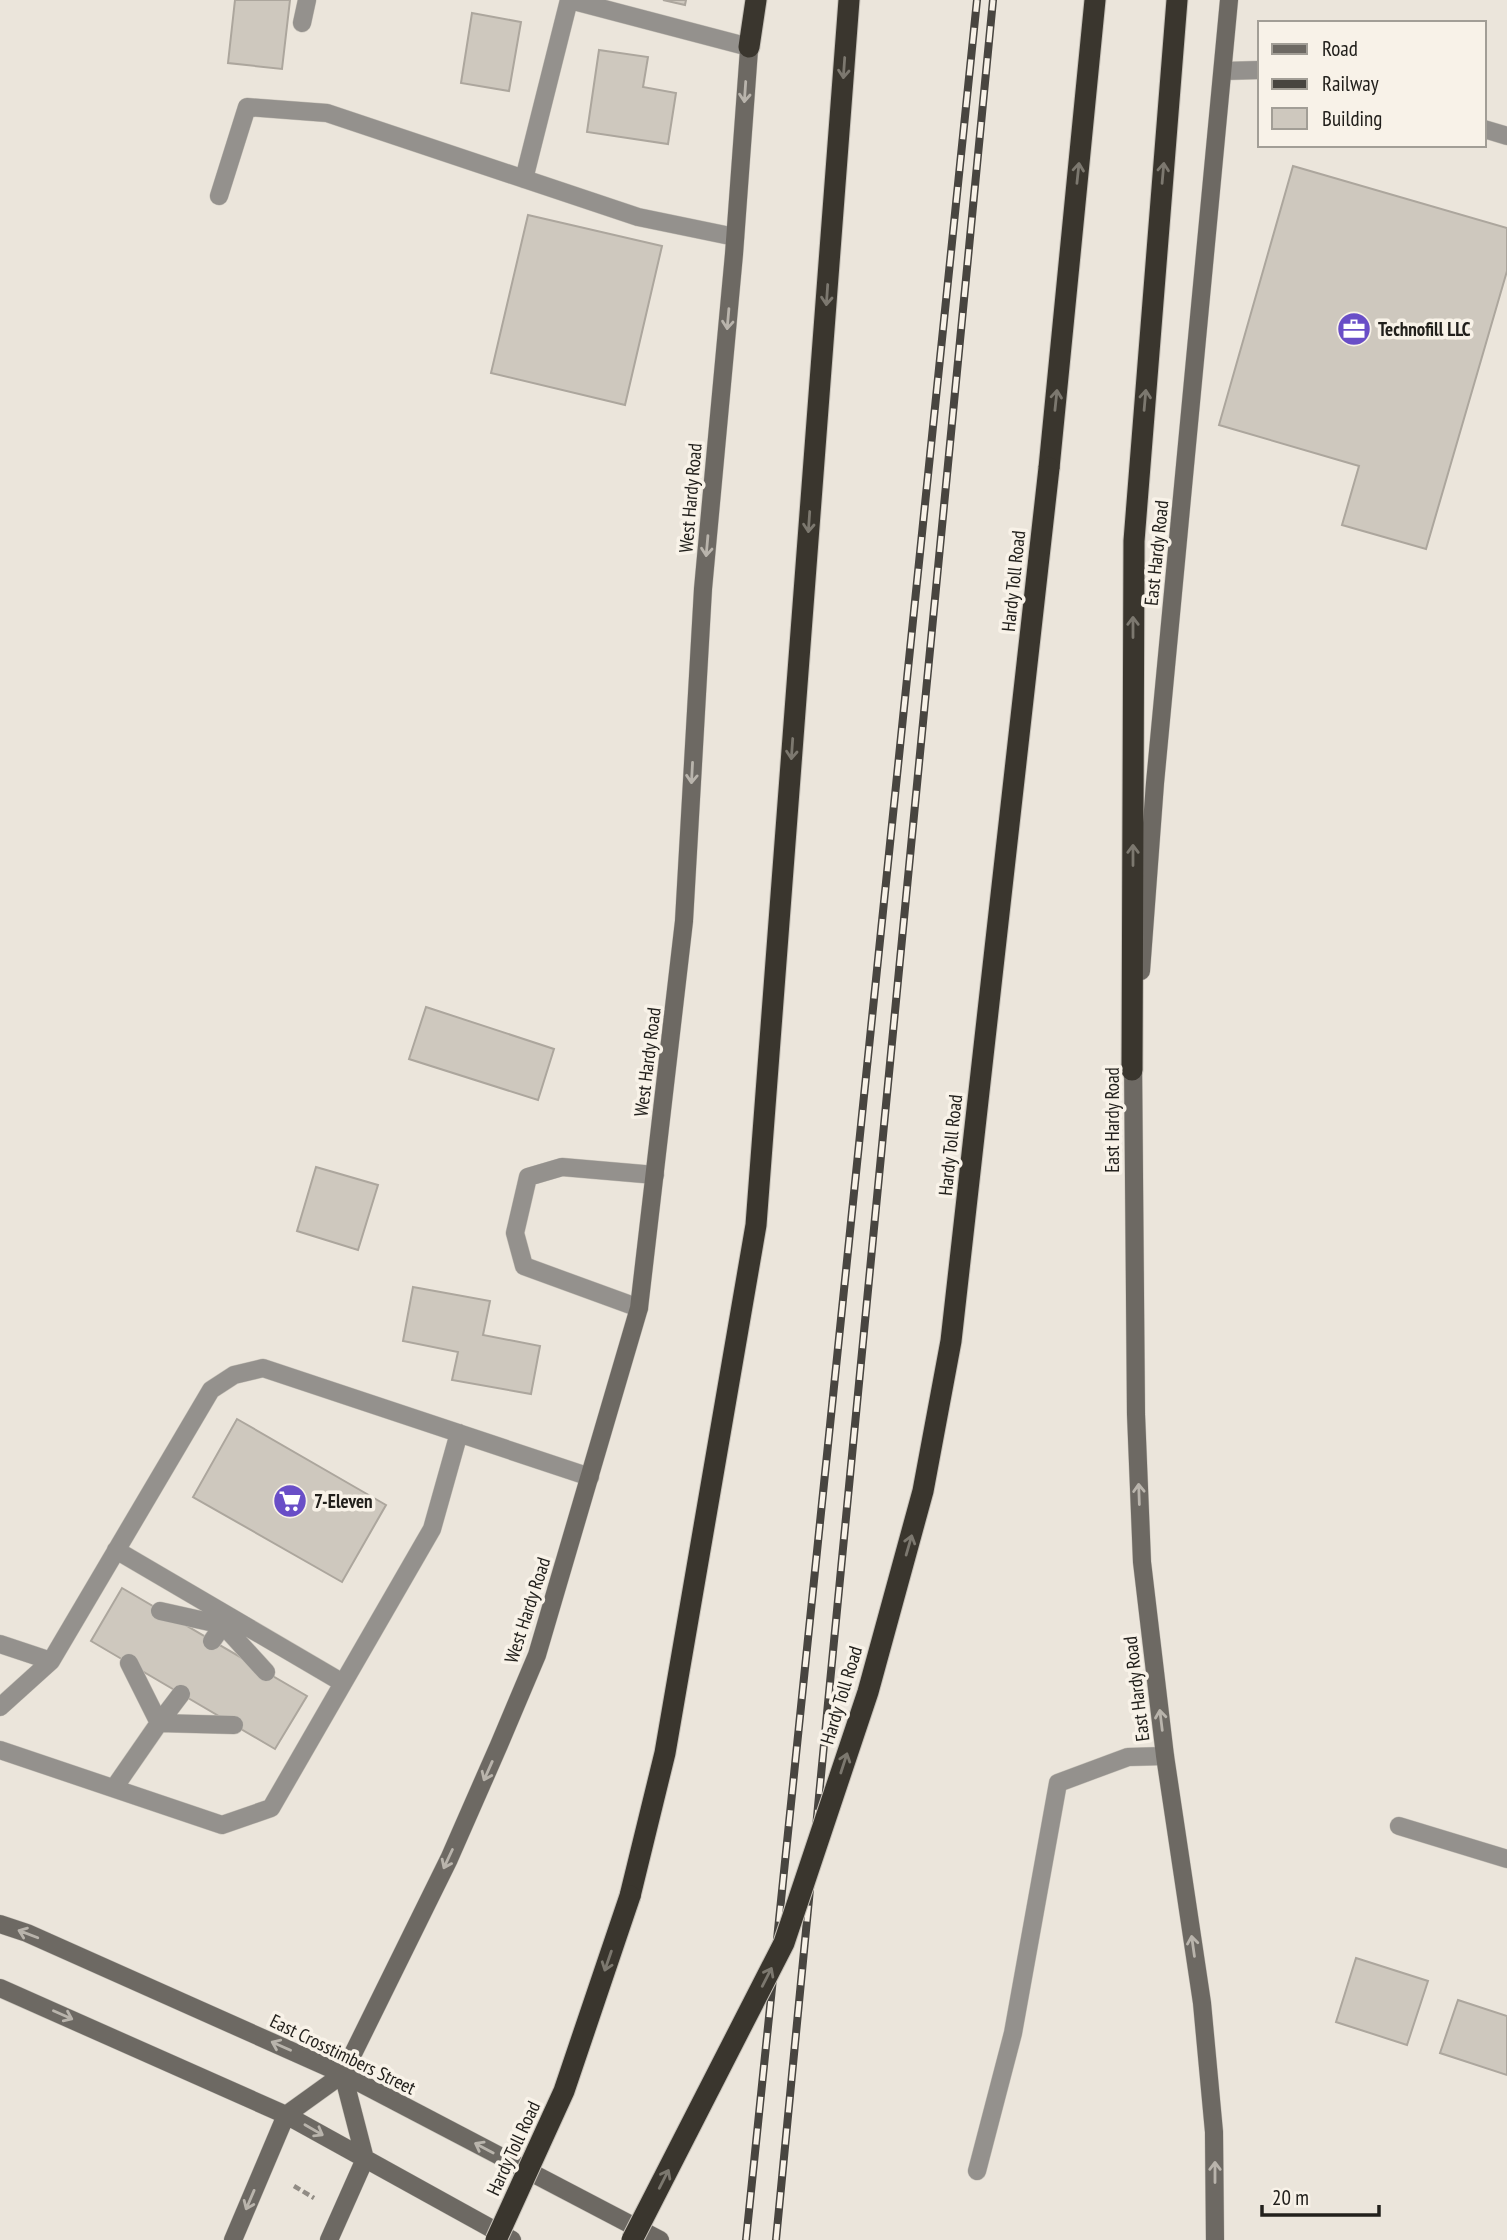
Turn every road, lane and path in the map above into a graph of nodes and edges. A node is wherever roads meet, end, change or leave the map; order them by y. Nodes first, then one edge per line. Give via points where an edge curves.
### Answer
1 (307, 0) edge
2 (570, 0) edge
3 (755, 0) edge
4 (849, 0) edge
5 (1095, 0) edge
6 (1177, 0) edge
7 (1229, 0) edge
8 (302, 23) dead end
9 (749, 47) junction
10 (1258, 70) edge
11 (1224, 71) junction
12 (1486, 130) edge
13 (1507, 136) edge
14 (524, 179) junction
15 (219, 196) dead end
16 (735, 237) junction
17 (1132, 1070) junction
18 (654, 1175) junction
19 (639, 1308) junction
20 (459, 1433) junction
21 (590, 1477) junction
22 (116, 1550) junction
23 (160, 1611) dead end
24 (226, 1621) junction
25 (212, 1640) dead end
26 (0, 1644) edge
27 (51, 1661) junction
28 (129, 1663) dead end
29 (266, 1672) dead end
30 (344, 1683) junction
31 (181, 1694) dead end
32 (0, 1707) edge
33 (159, 1723) junction
34 (234, 1725) dead end
35 (0, 1750) edge
36 (1165, 1756) junction
37 (114, 1788) junction
38 (1399, 1826) dead end
39 (1507, 1859) edge
40 (0, 1924) edge
41 (0, 1988) edge
42 (343, 2074) junction
43 (286, 2115) junction
44 (365, 2159) junction
45 (977, 2171) dead end
46 (294, 2186) dead end
47 (314, 2197) dead end
48 (233, 2240) edge
49 (329, 2240) edge
50 (496, 2240) edge
51 (512, 2240) edge
52 (632, 2240) edge
53 (660, 2240) edge
54 (1215, 2240) edge

1 - 8 street
2 - 9 street
2 - 14 street
3 - 9 highway
4 -> 50 highway, Hardy Toll Road, bridge via 756,1225 665,1754 630,1896 564,2091
52 -> 5 highway, Hardy Toll Road, bridge via 784,1943 868,1692 923,1491 951,1341 1049,468
17 -> 6 highway via 1134,541
7 - 11 main road, East Hardy Road
9 -> 16 main road, West Hardy Road
10 - 11 street
11 - 17 main road, East Hardy Road via 1156,769
12 - 13 street
14 - 15 street via 327,113 247,107
14 - 16 street via 638,217
16 -> 18 main road, West Hardy Road via 702,589 684,921
36 -> 17 main road, East Hardy Road via 1142,1562
18 - 19 main road, West Hardy Road
18 - 19 street via 562,1167 528,1177 515,1233 524,1266
19 - 21 main road, West Hardy Road
20 - 21 street
20 - 22 street via 263,1368 234,1374 211,1390
20 - 30 street via 432,1529
21 -> 42 main road, West Hardy Road via 537,1655 449,1859
22 - 24 street
22 - 27 street
23 - 24 street
24 - 25 street
24 - 29 street
24 - 30 street
26 - 27 street
27 - 32 street
28 - 33 street
30 - 37 street via 271,1808 222,1825
31 - 33 street
33 - 34 street
33 - 37 street
35 - 37 street
36 - 45 street via 1128,1757 1058,1783 1013,2033
54 -> 36 main road, East Hardy Road via 1214,2132 1202,2003
38 - 39 street
42 -> 40 main road, East Crosstimbers Street
41 -> 43 main road
42 - 43 main road
42 - 44 main road
53 -> 42 main road, East Crosstimbers Street
43 -> 44 main road
43 -> 48 main road
44 - 49 main road
44 - 51 main road
46 - 47 path

